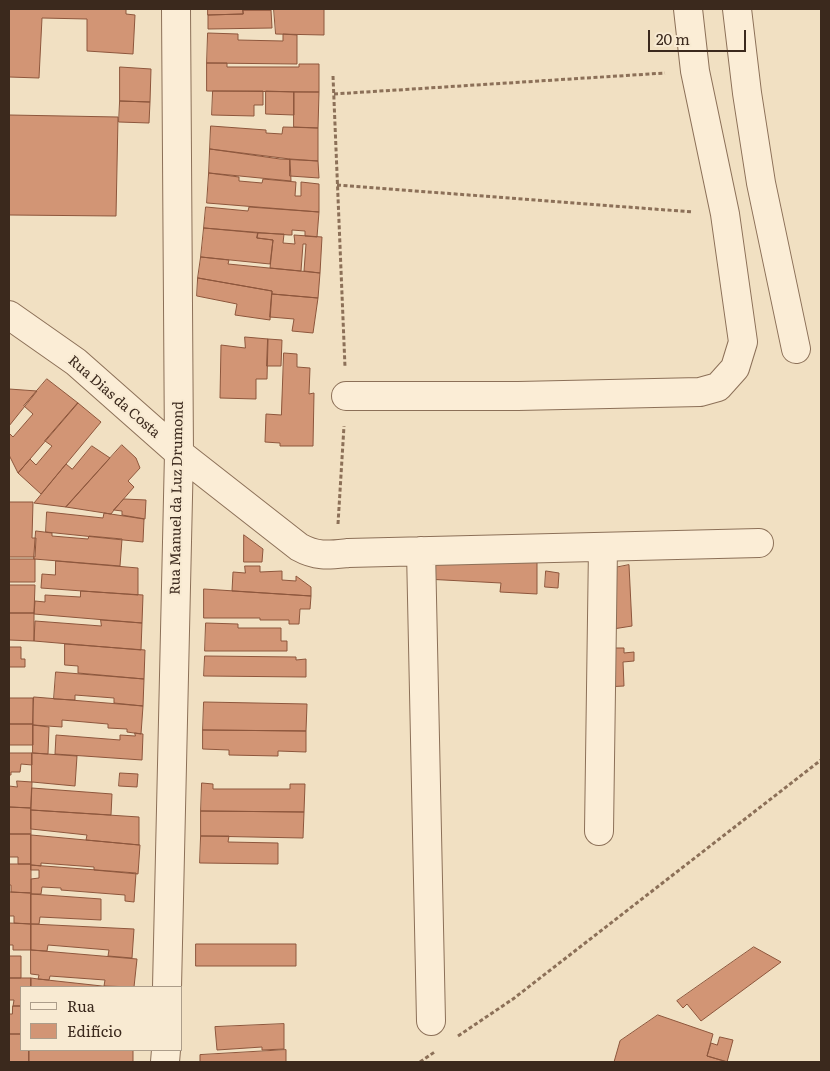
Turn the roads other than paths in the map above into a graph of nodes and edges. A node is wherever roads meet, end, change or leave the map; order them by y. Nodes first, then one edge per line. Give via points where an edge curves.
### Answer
1 (176, 9) edge
2 (688, 9) edge
3 (736, 9) edge
4 (9, 315) edge
5 (796, 349) dead end
6 (346, 396) road end
7 (179, 453) junction
8 (759, 543) dead end
9 (603, 547) junction
10 (420, 551) junction
11 (599, 831) dead end
12 (167, 986) edge
13 (431, 1021) dead end

1 - 7 street, Rua Manuel da Luz Drumond
2 - 6 street via 695,71 725,214 743,342 735,368 718,388 681,393
3 - 5 street via 762,183
4 - 7 street, Rua Dias da Costa via 76,362
7 - 10 street, Rua Dias da Costa via 312,554
7 - 12 street, Rua Manuel da Luz Drumond
8 - 9 street
9 - 10 street
9 - 11 street
10 - 13 street

